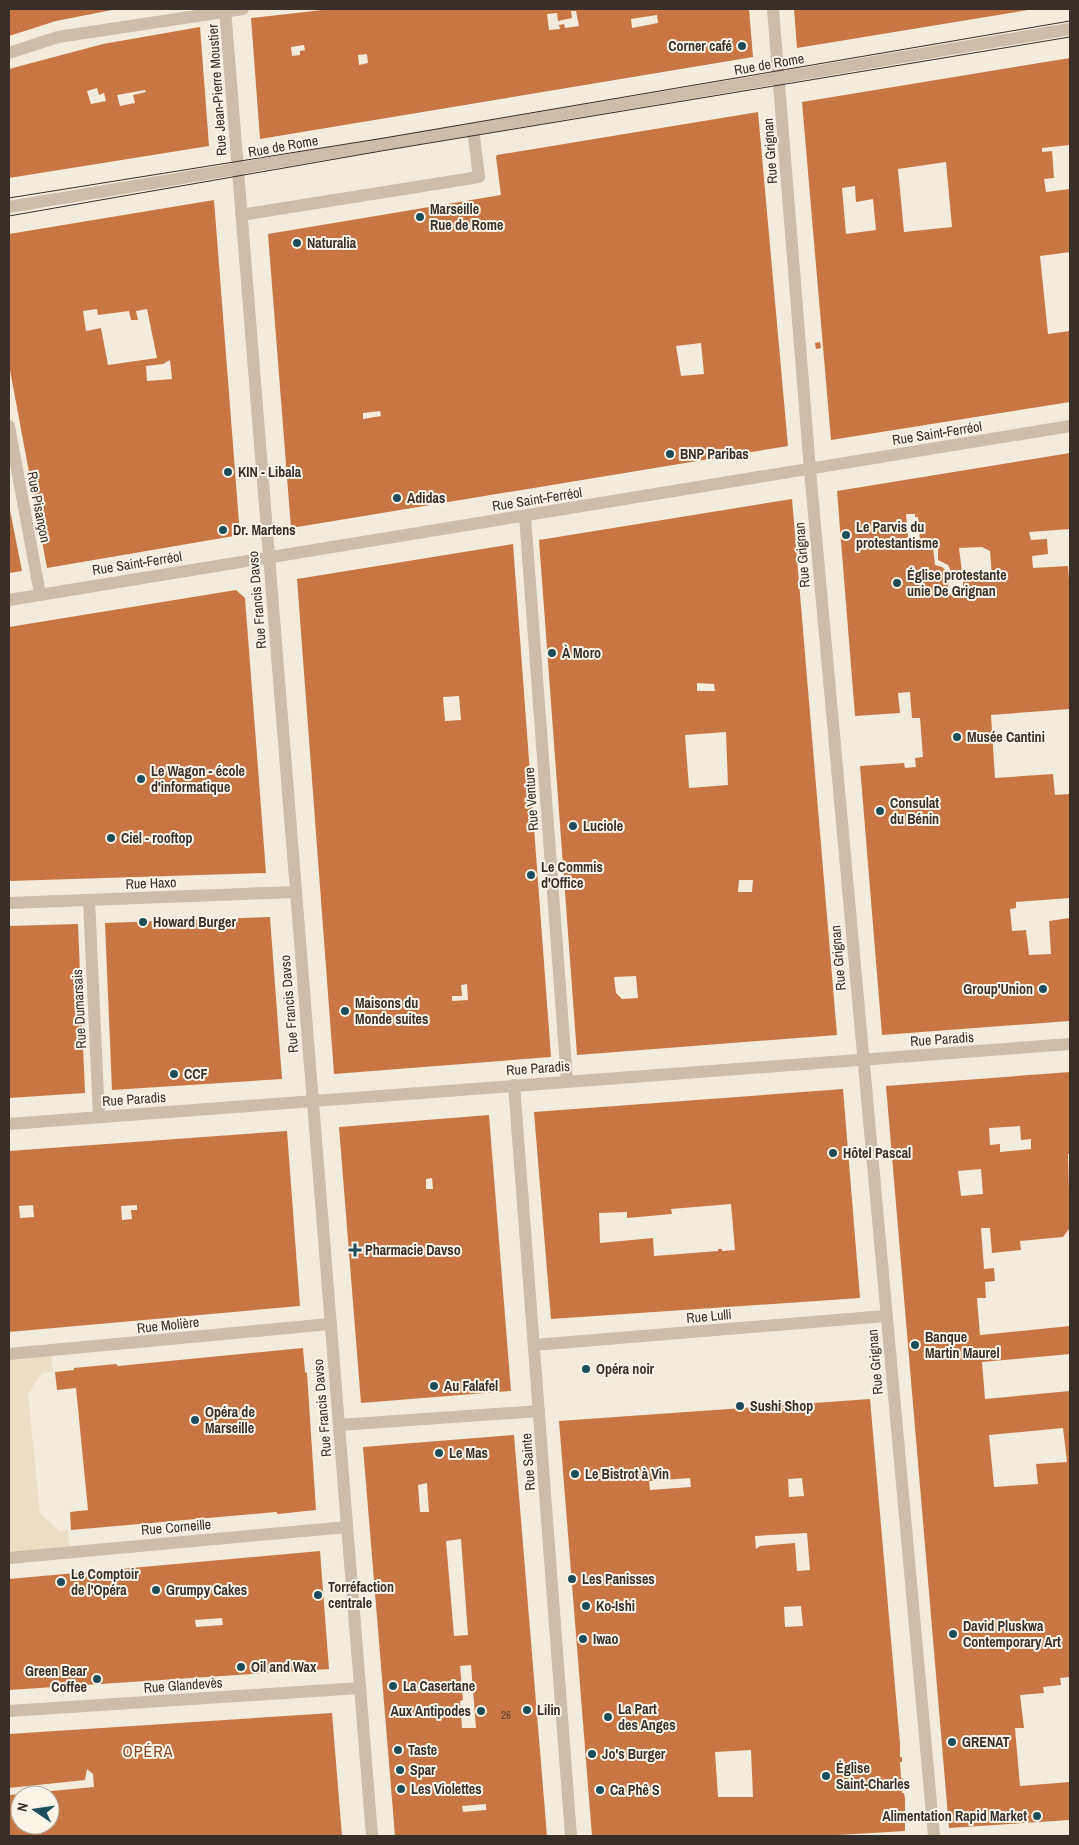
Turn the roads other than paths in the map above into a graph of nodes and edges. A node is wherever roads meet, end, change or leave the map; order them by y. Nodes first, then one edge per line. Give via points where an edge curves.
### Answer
1 (243, 9) edge
2 (773, 9) edge
3 (225, 10) edge
4 (1070, 29) edge
5 (9, 53) edge
6 (780, 77) junction
7 (473, 129) junction
8 (238, 169) junction
9 (9, 207) edge
10 (241, 215) junction
11 (9, 426) edge
12 (1070, 426) edge
13 (810, 470) junction
14 (525, 516) junction
15 (268, 558) junction
16 (40, 594) junction
17 (9, 600) edge
18 (295, 892) junction
19 (89, 900) junction
20 (9, 903) edge
21 (1070, 1044) edge
22 (862, 1060) junction
23 (567, 1081) junction
24 (514, 1085) junction
25 (312, 1100) junction
26 (99, 1117) junction
27 (9, 1124) edge
28 (885, 1316) junction
29 (330, 1324) junction
30 (534, 1345) junction
31 (9, 1354) edge
32 (539, 1411) junction
33 (339, 1425) junction
34 (347, 1527) junction
35 (9, 1558) edge
36 (360, 1688) junction
37 (9, 1711) edge
38 (372, 1836) edge
39 (571, 1836) edge
40 (934, 1836) edge

1 - 3 street
2 - 6 street, Rue Grignan
3 - 5 street via 58,37
3 - 8 street, Rue Jean-Pierre Moustier
4 - 6 street, Rue de Rome
6 - 7 street, Rue de Rome
6 - 13 street, Rue Grignan
7 - 8 street, Rue de Rome
7 - 10 street via 480,177
8 - 9 street, Rue de Rome
8 - 10 street, Rue Francis Davso
10 - 15 street, Rue Francis Davso
11 - 16 street, Rue Pisançon
12 - 13 street, Rue Saint-Ferréol
13 - 14 street, Rue Saint-Ferréol
13 - 22 street, Rue Grignan
14 - 15 street, Rue Saint-Ferréol
14 - 23 street, Rue Venture
15 - 16 street, Rue Saint-Ferréol
15 - 18 street, Rue Francis Davso
16 - 17 street, Rue Saint-Ferréol
18 - 19 street, Rue Haxo
18 - 25 street, Rue Francis Davso
19 - 20 street, Rue Haxo
19 - 26 street, Rue Dumarsais
21 - 22 street, Rue Paradis
22 - 23 street, Rue Paradis
22 - 28 street, Rue Grignan
23 - 24 street, Rue Paradis
24 - 25 street, Rue Paradis
24 - 30 street, Rue Sainte
25 - 26 street, Rue Paradis
25 - 29 street, Rue Francis Davso
26 - 27 street, Rue Paradis
28 - 30 street, Rue Lulli
28 - 40 street, Rue Grignan
29 - 31 street, Rue Molière
29 - 33 street, Rue Francis Davso
30 - 32 street, Rue Sainte
32 - 33 street
32 - 39 street, Rue Sainte
33 - 34 street, Rue Francis Davso
34 - 35 street, Rue Corneille
34 - 36 street, Rue Francis Davso
36 - 37 street, Rue Glandevès
36 - 38 street, Rue Francis Davso

